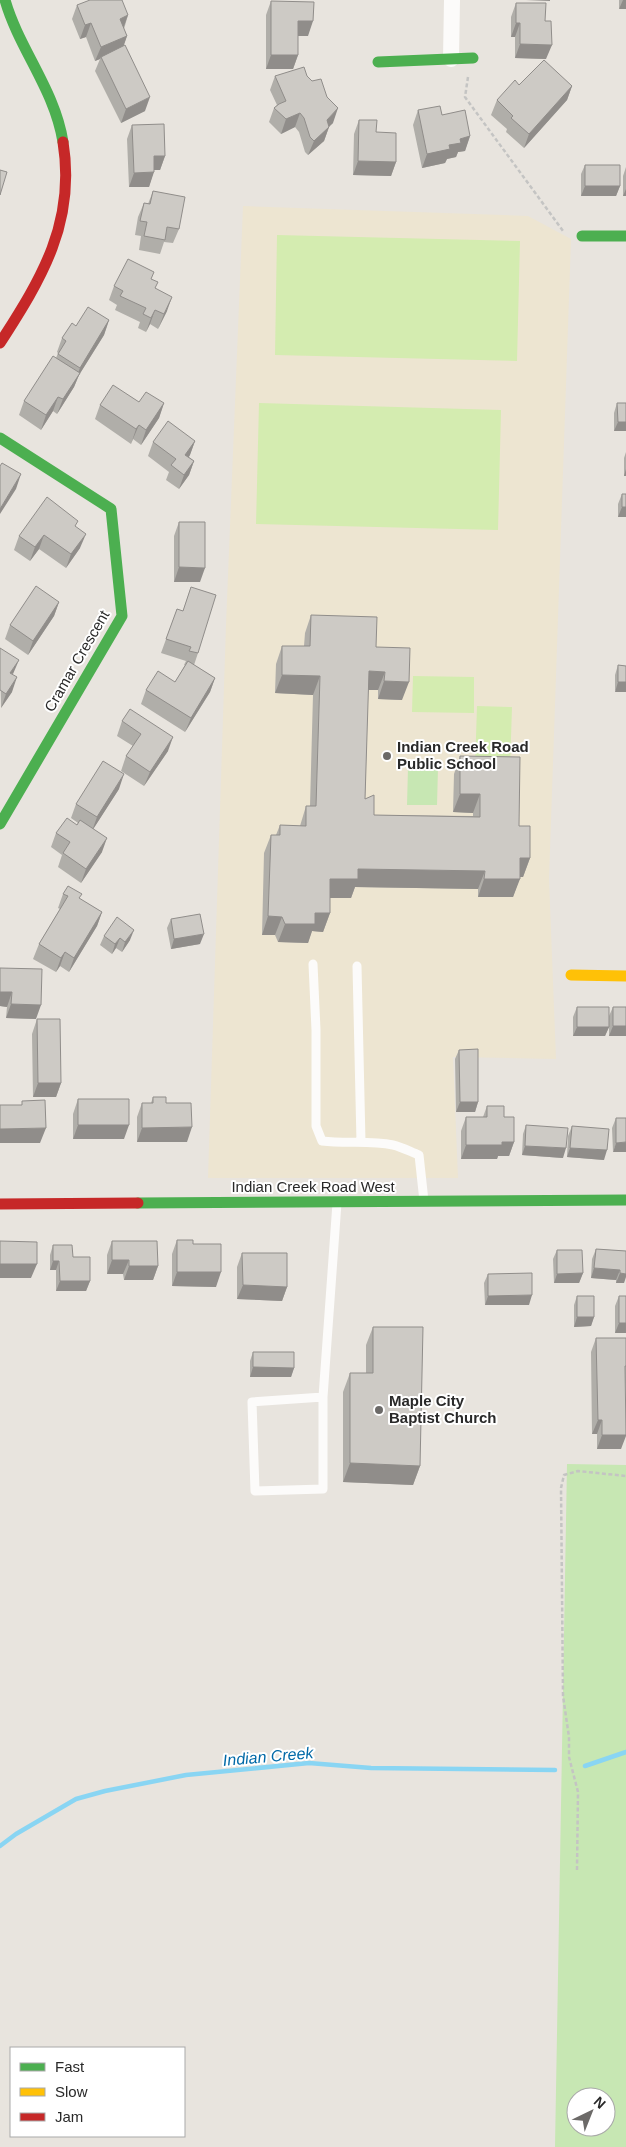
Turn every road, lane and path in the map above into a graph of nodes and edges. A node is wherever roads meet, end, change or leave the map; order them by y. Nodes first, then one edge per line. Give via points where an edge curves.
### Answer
1 (5, 0) edge
2 (452, 0) edge
3 (473, 58) joint
4 (451, 59) junction
5 (378, 62) dead end
6 (582, 236) joint
7 (626, 236) edge
8 (0, 343) edge
9 (0, 438) edge
10 (0, 824) edge
11 (313, 964) dead end
12 (357, 966) dead end
13 (571, 975) dead end
14 (626, 976) edge
15 (361, 1142) junction
16 (626, 1200) edge
17 (424, 1202) junction
18 (337, 1203) junction
19 (0, 1204) edge
20 (323, 1397) junction
21 (626, 1476) edge
22 (577, 1870) dead end

1 - 8 street via 23,46 58,117 66,172 65,203 48,261
2 - 4 street
3 - 4 street
3 - 6 path via 465,97 573,245
4 - 5 street
6 - 7 street
9 - 10 street, Cramar Crescent via 111,509 122,616
11 - 15 lane via 316,1126 322,1140 343,1144
12 - 15 lane
13 - 14 street
15 - 17 lane via 394,1145 419,1156
16 - 17 street, Indian Creek Road West
17 - 18 street, Indian Creek Road West
18 - 19 street, Indian Creek Road West
18 - 20 lane
20 - 20 lane via 252,1402 255,1491 323,1489
21 - 22 path via 578,1471 564,1475 561,1488 563,1696 569,1757 578,1792

